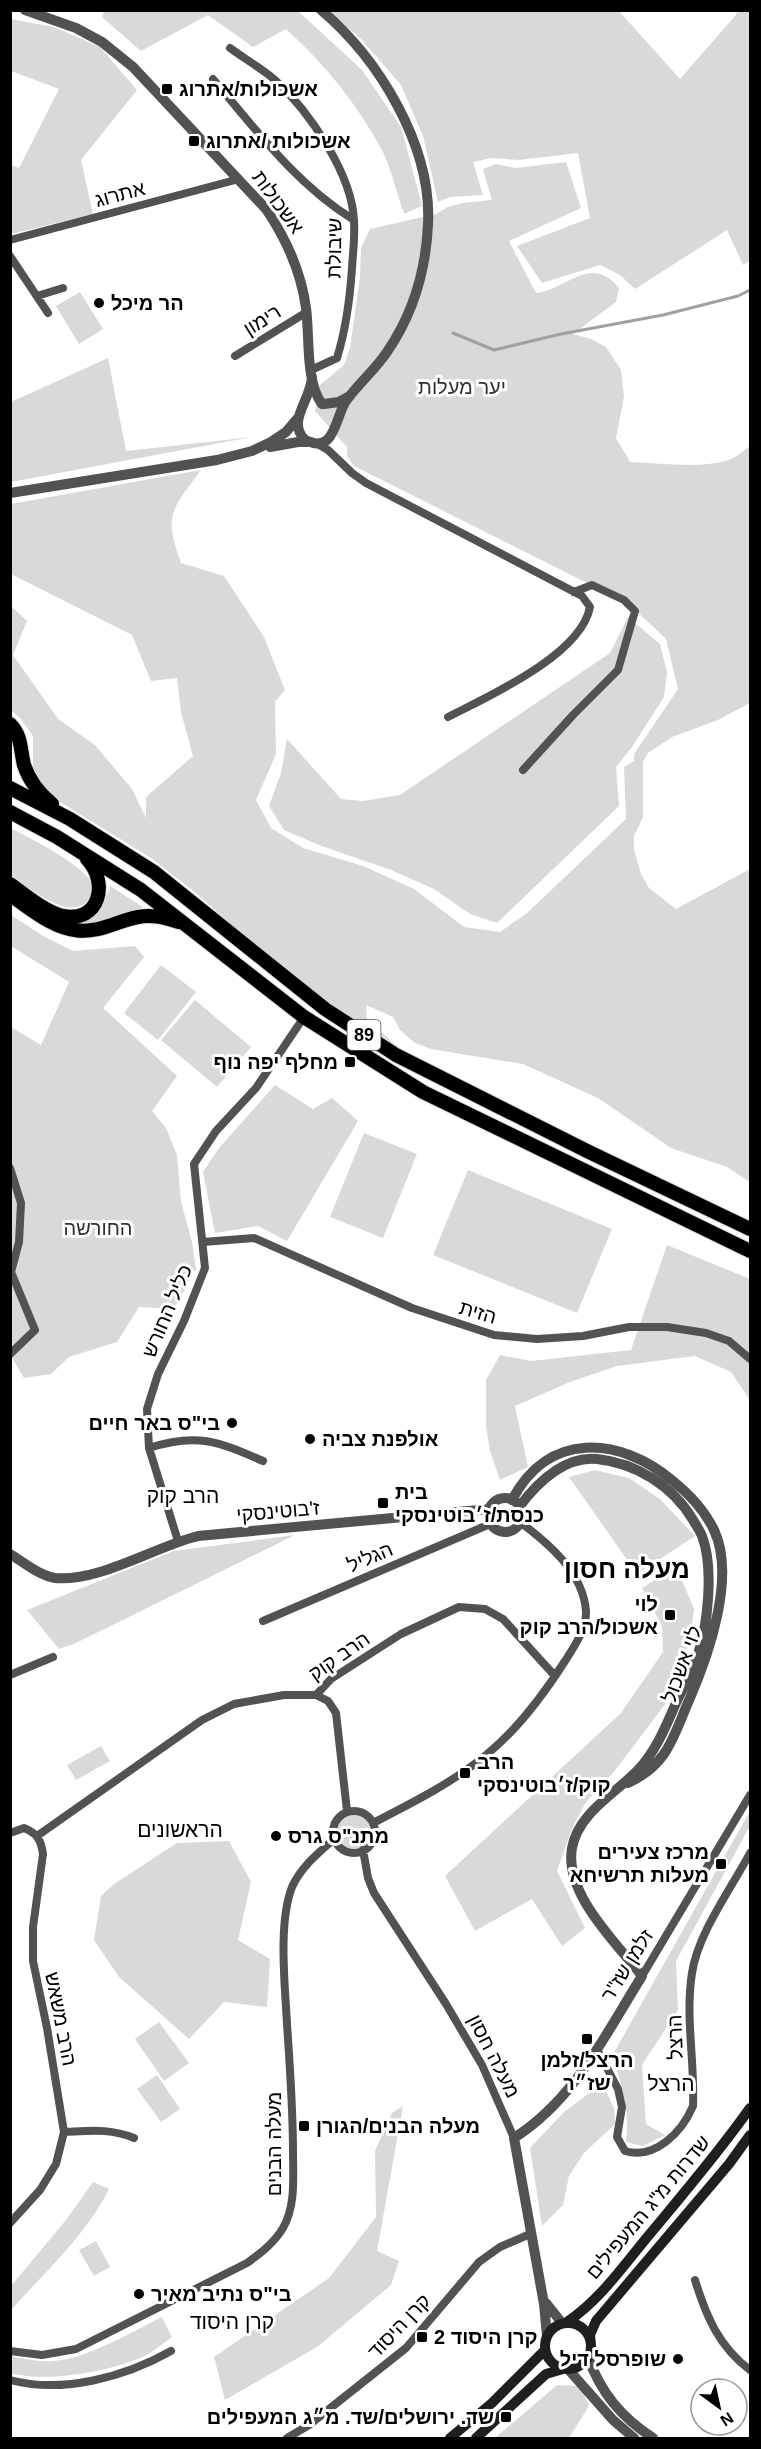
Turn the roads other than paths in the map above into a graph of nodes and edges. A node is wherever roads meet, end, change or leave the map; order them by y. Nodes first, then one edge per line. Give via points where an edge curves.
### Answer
1 (25, 10) edge
2 (321, 10) edge
3 (230, 48) dead end
4 (213, 79) dead end
5 (239, 179) junction
6 (354, 220) junction
7 (10, 240) edge
8 (10, 256) edge
9 (63, 288) dead end
10 (37, 296) junction
11 (307, 312) junction
12 (48, 313) dead end
13 (235, 356) dead end
14 (311, 373) junction
15 (352, 394) junction
16 (323, 404) junction
17 (299, 415) junction
18 (336, 427) junction
19 (314, 443) junction
20 (258, 449) junction
21 (345, 466) junction
22 (10, 493) edge
23 (574, 592) junction
24 (448, 717) dead end
25 (10, 724) edge
26 (10, 734) edge
27 (10, 750) edge
28 (524, 770) dead end
29 (10, 788) edge
30 (10, 812) edge
31 (70, 819) junction
32 (79, 851) junction
33 (10, 884) edge
34 (10, 895) edge
35 (188, 926) junction
36 (304, 1017) junction
37 (10, 1168) edge
38 (750, 1229) edge
39 (203, 1242) junction
40 (750, 1251) edge
41 (10, 1354) edge
42 (750, 1359) edge
43 (149, 1448) junction
44 (263, 1461) dead end
45 (515, 1503) junction
46 (489, 1509) junction
47 (520, 1522) junction
48 (490, 1524) junction
49 (178, 1541) junction
50 (10, 1554) edge
51 (263, 1622) dead end
52 (53, 1657) dead end
53 (10, 1675) edge
54 (555, 1676) junction
55 (316, 1695) junction
56 (750, 1795) edge
57 (347, 1811) junction
58 (373, 1823) junction
59 (10, 1833) edge
60 (37, 1836) junction
61 (334, 1839) junction
62 (363, 1850) junction
63 (750, 1853) edge
64 (642, 1976) junction
65 (597, 2049) junction
66 (750, 2108) edge
67 (64, 2132) junction
68 (750, 2135) edge
69 (134, 2138) dead end
70 (514, 2138) junction
71 (10, 2223) edge
72 (530, 2234) junction
73 (695, 2280) dead end
74 (543, 2298) junction
75 (564, 2323) junction
76 (547, 2336) junction
77 (591, 2345) junction
78 (545, 2350) junction
79 (10, 2351) edge
80 (171, 2351) dead end
81 (588, 2357) junction
82 (566, 2369) junction
83 (750, 2370) edge
84 (10, 2380) edge
85 (287, 2439) edge
86 (450, 2439) edge
87 (476, 2439) edge
88 (634, 2439) edge
89 (652, 2439) edge

1 - 5 street, אשכולות via 102,42 133,67
2 - 15 street via 363,54 391,93 421,167 429,222 424,266 410,310 387,352
3 - 6 street, שיבולת via 275,81 329,146 348,192
4 - 6 street via 302,181
5 - 7 street, אתרוג
5 - 11 street, אשכולות via 266,209 290,248
6 - 14 street, שיבולת via 344,337 338,358
8 - 10 street
9 - 10 street
10 - 12 street
11 - 13 street, רימון
11 - 14 street, אשכולות
14 - 16 street, אשכולות via 315,392
14 - 17 street, אשכולות via 309,395
15 - 16 street via 339,402
15 - 18 street
16 - 17 street via 312,404
16 - 18 street via 333,412
17 - 19 street via 300,434
17 - 20 street, אשכולות via 280,438
18 - 19 street via 328,440
18 - 21 street via 335,447
19 - 20 street, אשכולות
19 - 21 street
20 - 22 street, אשכולות via 217,460
21 - 23 street via 366,483
23 - 24 street via 590,607 587,619 561,650 515,682
23 - 28 street via 592,585 624,600 635,611 618,670
25 - 31 highway via 20,738 23,761 31,779 44,798
26 - 27 highway
29 - 31 highway, 89
30 - 32 highway, 89
31 - 38 highway, 89 via 154,872 325,1009 396,1055
32 - 33 highway via 90,862 100,883 96,903 83,914 55,913
32 - 35 highway, 89 via 141,890
34 - 35 highway via 51,921 74,930 95,930 148,916
35 - 36 highway, 89
36 - 39 street, כליל החורש via 256,1088 216,1131 194,1164
36 - 40 highway, 89 via 423,1092
37 - 41 street via 21,1203 19,1242 11,1272 35,1330
39 - 42 street, הזית via 254,1238 411,1308 494,1335 537,1339 629,1327 667,1327 729,1341
39 - 43 street, כליל החורש via 205,1268 147,1408
43 - 44 street via 189,1439 218,1442
43 - 49 street, כליל החורש
45 - 46 street via 501,1499
45 - 47 street via 521,1511
45 - 64 street, לוי אשכול via 519,1486 530,1474 565,1451 590,1446 623,1451 656,1467 698,1505 714,1531 721,1564 720,1593 707,1658 670,1745 647,1774 620,1787 578,1827 571,1849 573,1878 584,1902
46 - 48 street
46 - 49 street, ז'בוטינסקי
47 - 48 street via 513,1530 503,1532
47 - 54 street via 553,1548 569,1568 586,1612 580,1635
48 - 51 street, הגליל
49 - 50 street, ז'בוטינסקי via 86,1576 53,1578
52 - 53 street
54 - 55 street, הרב קוק via 503,1619 485,1609 459,1607 401,1634 331,1679
54 - 58 street via 488,1754 465,1772
55 - 57 street via 328,1701 336,1713
55 - 60 street, הרב קוק via 284,1695 234,1704 202,1720
56 - 64 street, זלמן שז"ר
57 - 58 street via 365,1814
57 - 61 street via 333,1826
58 - 62 street via 372,1842
59 - 60 street via 24,1828
60 - 67 street, הרב משאש via 43,1854 33,1927 33,1960
61 - 62 street via 349,1852
61 - 79 street, מעלה הבנים via 301,1871 288,1905 283,1961 293,2175 290,2211 283,2228 269,2247 247,2263 76,2349 42,2355
62 - 70 street, מעלה חסון via 374,1893 482,2065
63 - 65 street, הרצל via 699,1946 692,1971 689,1992 693,2106 676,2134 649,2151 625,2151 617,2137 622,2107 618,2089
64 - 65 street, זלמן שז"ר
65 - 70 street, זלמן שז"ר via 563,2098
66 - 75 main road, שדרות מ"ג המעפילים via 623,2267 585,2309
67 - 69 street via 103,2130
67 - 71 street, הרב משאש via 56,2164 40,2190
68 - 77 main road, שדרות מ"ג המעפילים via 596,2321 590,2335
70 - 72 street, מעלה חסון
72 - 74 street, מעלה חסון
72 - 85 street, קרן היסוד via 500,2247 479,2262 406,2348
73 - 83 street via 718,2337
74 - 75 street, מעלה חסון
74 - 76 street, מעלה חסון
75 - 76 main road
75 - 77 main road via 581,2326
76 - 78 main road
77 - 81 main road
78 - 82 main road via 550,2360
78 - 86 main road
80 - 84 street via 144,2366 89,2380 49,2384
81 - 82 main road via 579,2366
81 - 89 street via 609,2400
82 - 87 main road via 546,2374
82 - 88 street

